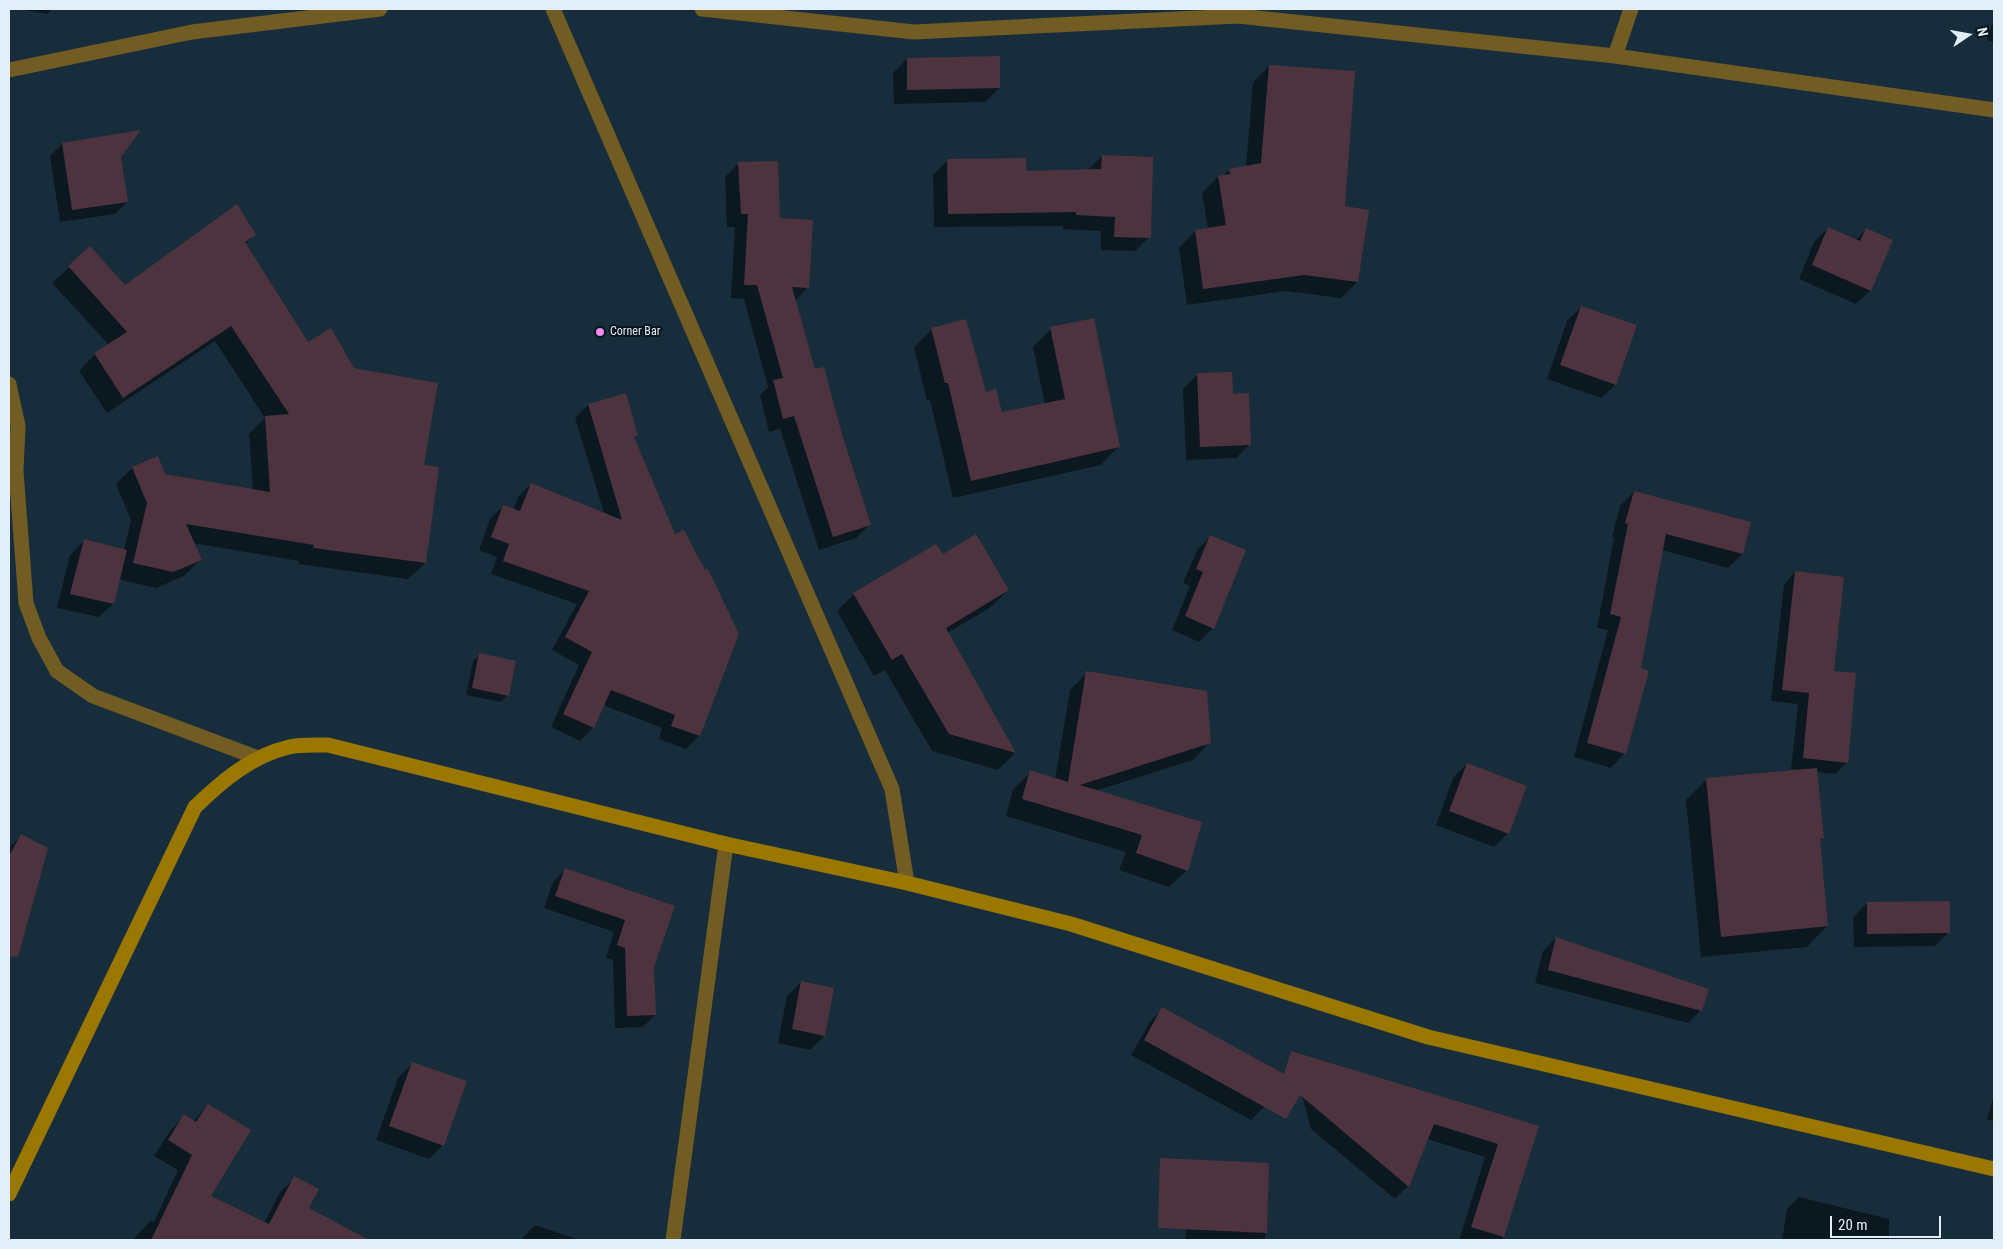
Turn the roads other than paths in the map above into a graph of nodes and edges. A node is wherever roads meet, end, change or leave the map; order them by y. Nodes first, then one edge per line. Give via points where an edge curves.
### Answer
1 (380, 9) edge
2 (553, 9) edge
3 (702, 9) edge
4 (1632, 9) edge
5 (1615, 56) junction
6 (9, 70) edge
7 (1994, 110) edge
8 (9, 384) edge
9 (258, 758) junction
10 (726, 844) junction
11 (907, 883) junction
12 (1994, 1169) edge
13 (9, 1194) edge
14 (673, 1240) edge

1 - 6 street via 192,32
2 - 11 street via 892,789
3 - 5 street via 914,32 1238,16
4 - 5 street
5 - 7 street
8 - 9 street via 18,426 16,471 26,603 39,638 57,671 93,696
9 - 10 main road via 290,747 328,745
9 - 13 main road via 220,782 194,807
10 - 11 main road
10 - 14 street
11 - 12 main road via 1071,924 1428,1038

